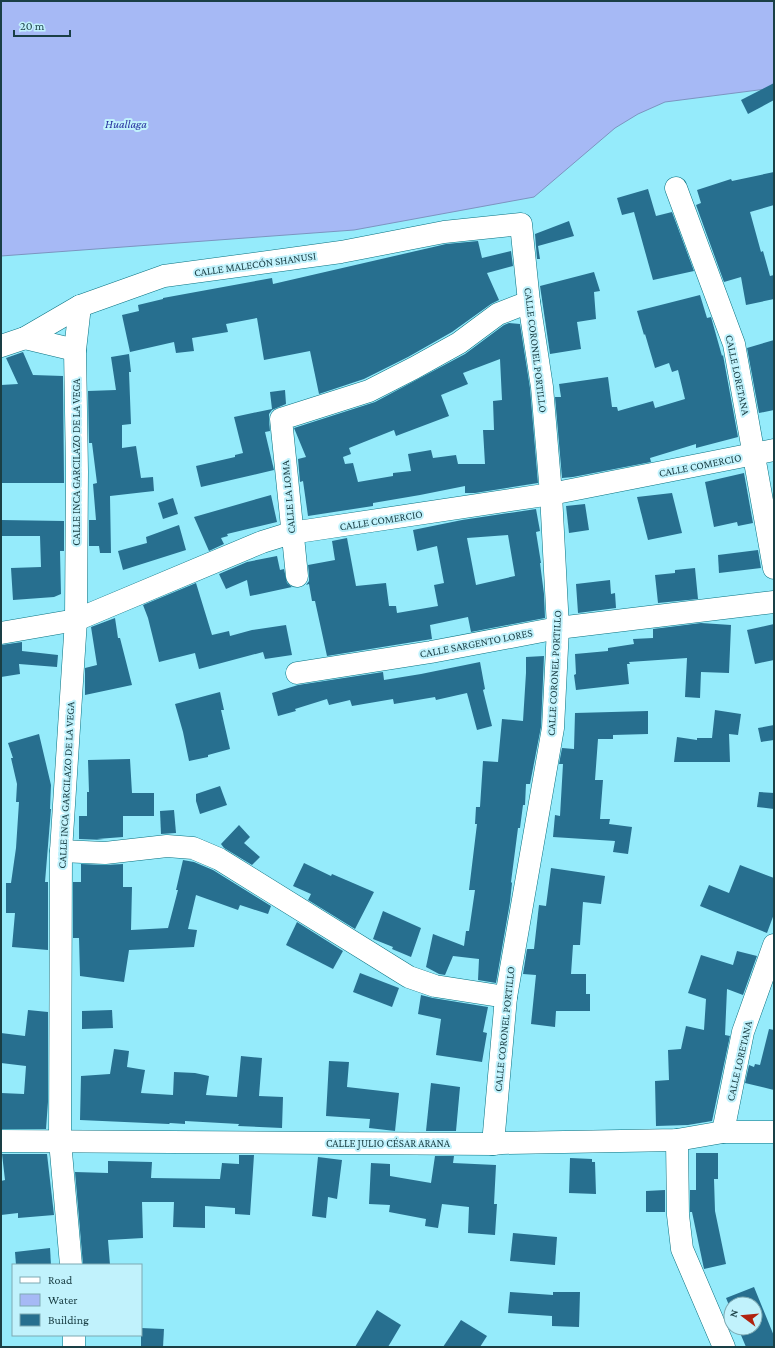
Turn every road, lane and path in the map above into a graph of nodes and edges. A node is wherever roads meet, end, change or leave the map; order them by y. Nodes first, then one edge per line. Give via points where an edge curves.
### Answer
1 (676, 188) dead end
2 (521, 224) joint
3 (529, 302) junction
4 (80, 306) junction
5 (25, 338) junction
6 (1, 346) edge
7 (75, 350) junction
8 (764, 452) edge
9 (551, 494) junction
10 (292, 533) junction
11 (774, 568) edge
12 (296, 576) dead end
13 (774, 602) edge
14 (76, 620) junction
15 (558, 628) junction
16 (1, 634) edge
17 (297, 673) dead end
18 (61, 851) junction
19 (774, 945) edge
20 (506, 997) junction
21 (723, 1132) junction
22 (774, 1132) edge
23 (677, 1140) junction
24 (1, 1141) edge
25 (60, 1141) junction
26 (493, 1144) junction
27 (71, 1264) edge
28 (74, 1336) edge
29 (74, 1347) edge
30 (724, 1347) edge

1 - 8 street, CALLE LORETANA via 734,344
2 - 3 street, CALLE CORONEL PORTILLO
2 - 4 street, CALLE MALECÓN SHANUSI via 444,232 341,252 164,276
3 - 9 street, CALLE CORONEL PORTILLO via 542,387
3 - 10 street, CALLE LA LOMA via 498,314 459,343 369,391 281,419
4 - 5 street, CALLE MALECÓN SHANUSI
4 - 7 street, CALLE INCA GARCILAZO DE LA VEGA
5 - 6 street, CALLE MALECÓN SHANUSI
5 - 7 street
7 - 14 street, CALLE INCA GARCILAZO DE LA VEGA
8 - 9 street, CALLE COMERCIO
8 - 11 street, CALLE LORETANA
9 - 10 street, CALLE COMERCIO
9 - 15 street, CALLE CORONEL PORTILLO
10 - 12 street, CALLE LA LOMA
10 - 14 street, CALLE COMERCIO via 262,542
13 - 15 street, CALLE SARGENTO LORES
14 - 16 street, CALLE COMERCIO
14 - 18 street, CALLE INCA GARCILAZO DE LA VEGA
15 - 17 street, CALLE SARGENTO LORES via 431,652
15 - 20 street, CALLE CORONEL PORTILLO via 553,728
18 - 20 street via 105,853 167,846 193,848 219,859 409,977 435,986
18 - 25 street, CALLE INCA GARCILAZO DE LA VEGA
19 - 21 street, CALLE LORETANA via 743,1032
20 - 26 street, CALLE CORONEL PORTILLO
21 - 22 street, CALLE JULIO CÉSAR ARANA
21 - 23 street, CALLE JULIO CÉSAR ARANA
23 - 26 street, CALLE JULIO CÉSAR ARANA
23 - 30 street via 678,1215 682,1249
24 - 25 street, CALLE JULIO CÉSAR ARANA
25 - 26 street, CALLE JULIO CÉSAR ARANA
25 - 27 street, CALLE INCA GARCILAZO DE LA VEGA
28 - 29 street

